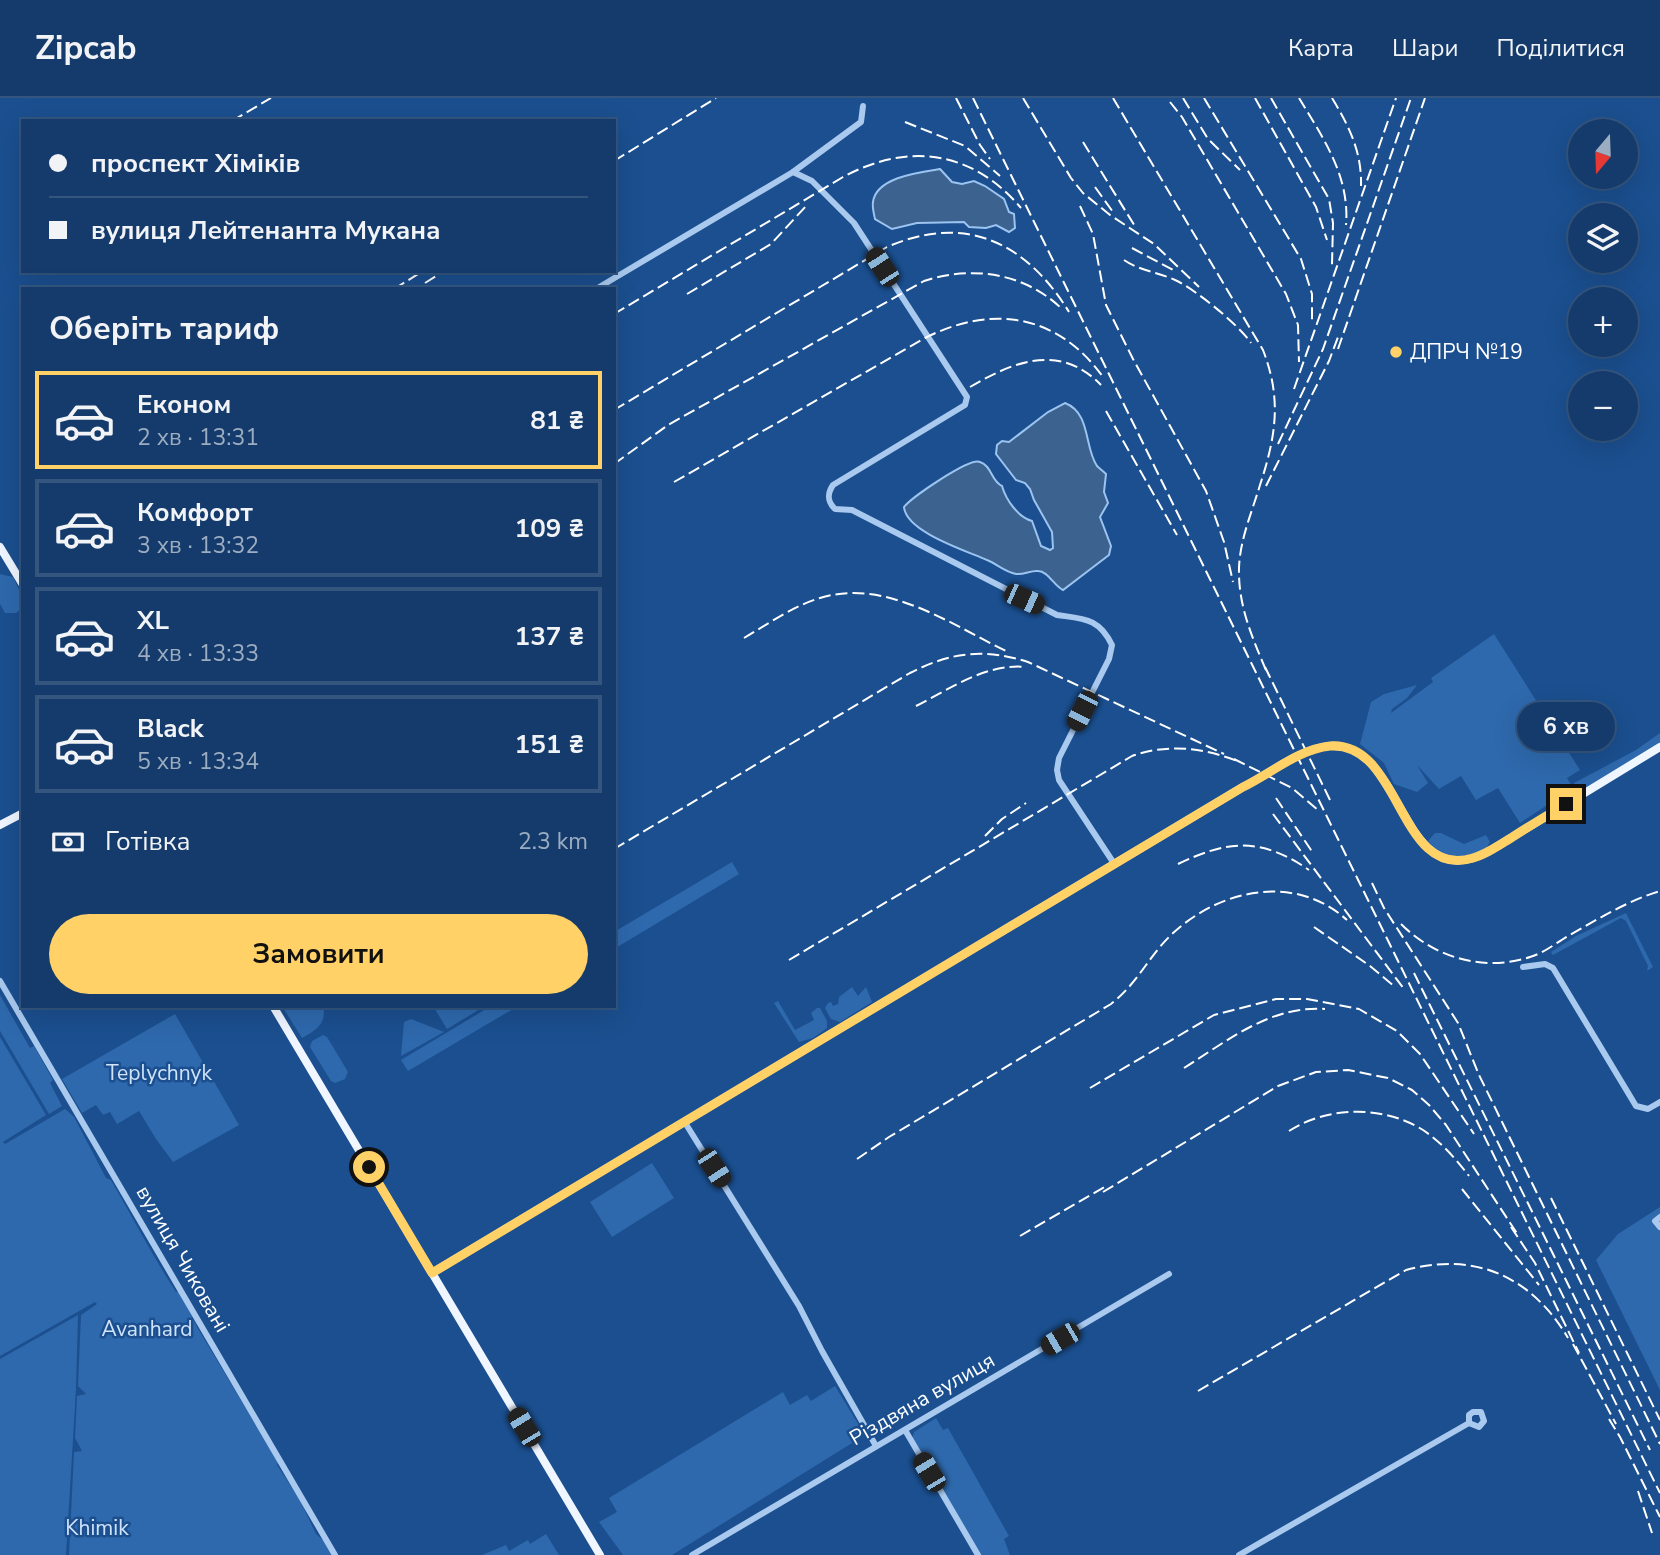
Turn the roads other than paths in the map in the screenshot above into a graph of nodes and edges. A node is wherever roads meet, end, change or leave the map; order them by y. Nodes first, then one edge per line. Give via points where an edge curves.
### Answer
1 (863, 106) dead end
2 (793, 172) junction
3 (599, 287) edge
4 (0, 547) edge
5 (21, 582) edge
6 (1660, 747) edge
7 (21, 814) edge
8 (0, 825) edge
9 (1115, 865) junction
10 (1523, 967) dead end
11 (0, 981) edge
12 (274, 1008) edge
13 (1660, 1102) edge
14 (684, 1121) junction
15 (1660, 1217) edge
16 (1660, 1227) edge
17 (432, 1273) junction
18 (1169, 1274) dead end
19 (1469, 1423) dead end
20 (905, 1430) junction
21 (876, 1446) junction
22 (335, 1555) edge
23 (600, 1555) edge
24 (692, 1555) edge
25 (978, 1555) edge
26 (1239, 1555) edge

1 - 2 street via 861,122
2 - 3 street
2 - 9 street via 812,181 854,223 967,397 965,405 833,485 828,499 835,509 852,510 1057,615 1089,619 1109,639 1109,659 1062,750 1057,770 1059,780
4 - 5 main road
6 - 9 main road via 1492,850 1459,860 1436,855 1423,843 1364,755 1347,747 1324,747 1243,787
7 - 8 main road
9 - 14 main road
10 - 13 street via 1545,964 1553,968 1636,1106 1648,1109
11 - 22 street, вулиця Чиковані
12 - 17 main road
14 - 17 main road
14 - 21 street via 799,1306
15 - 16 street via 1655,1221
17 - 23 main road
18 - 20 street, Різдвяна вулиця
19 - 26 street
20 - 21 street, Різдвяна вулиця
20 - 25 street
21 - 24 street, Різдвяна вулиця

